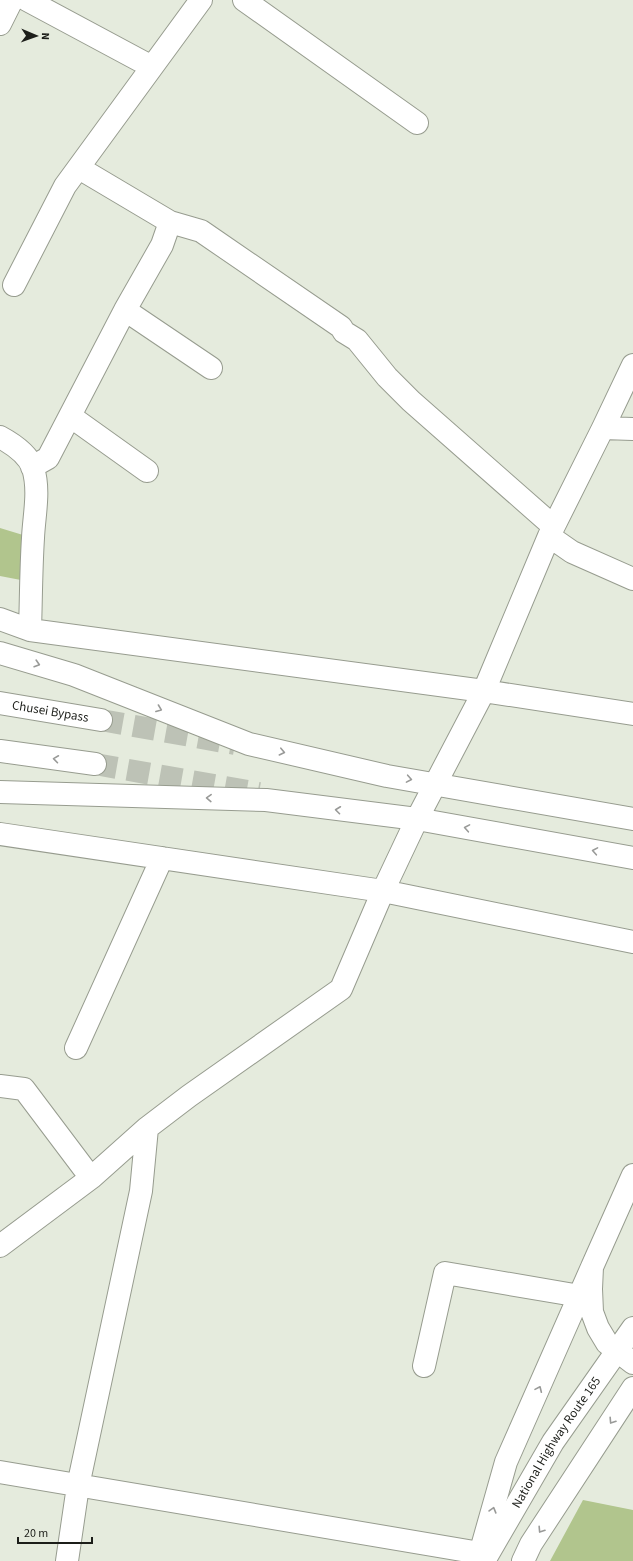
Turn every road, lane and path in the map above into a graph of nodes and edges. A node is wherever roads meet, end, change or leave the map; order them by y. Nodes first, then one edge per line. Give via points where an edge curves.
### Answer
1 (12, 0) edge
2 (27, 0) edge
3 (201, 0) edge
4 (244, 0) edge
5 (0, 24) edge
6 (152, 66) junction
7 (417, 123) dead end
8 (79, 168) junction
9 (170, 222) junction
10 (14, 285) dead end
11 (125, 310) junction
12 (633, 364) edge
13 (211, 368) dead end
14 (70, 416) junction
15 (603, 428) junction
16 (633, 429) edge
17 (0, 437) edge
18 (32, 467) junction
19 (147, 471) dead end
20 (551, 531) junction
21 (633, 579) edge
22 (0, 619) edge
23 (30, 630) junction
24 (0, 653) edge
25 (484, 691) junction
26 (0, 703) edge
27 (633, 714) edge
28 (101, 720) tunnel mouth
29 (0, 751) edge
30 (95, 764) tunnel mouth
31 (436, 784) junction
32 (0, 792) edge
33 (633, 819) edge
34 (417, 820) junction
35 (0, 834) edge
36 (162, 858) junction
37 (633, 858) edge
38 (382, 890) junction
39 (633, 942) edge
40 (76, 1048) dead end
41 (0, 1086) edge
42 (147, 1128) junction
43 (633, 1174) edge
44 (90, 1178) junction
45 (0, 1246) edge
46 (592, 1266) junction
47 (580, 1296) junction
48 (633, 1328) edge
49 (625, 1357) edge
50 (424, 1366) dead end
51 (633, 1388) edge
52 (0, 1472) edge
53 (78, 1486) junction
54 (481, 1558) edge
55 (67, 1561) edge
56 (523, 1561) edge

1 - 5 main road
2 - 6 main road
3 - 6 main road
4 - 7 main road
6 - 8 main road
8 - 9 main road
8 - 10 main road via 65,186
9 - 11 main road via 162,245
9 - 20 main road via 201,231 341,327 357,340 387,377 411,401
11 - 13 main road
11 - 14 main road
12 - 15 main road
14 - 18 main road via 48,458
14 - 19 main road
15 - 16 main road
15 - 20 main road
17 - 18 main road via 23,452
18 - 23 main road via 37,488
20 - 21 main road via 572,552
20 - 25 main road
22 - 23 main road
23 - 25 main road
24 -> 31 main road via 74,675 249,744 387,776
25 - 27 main road
25 - 31 main road
26 - 28 main road, Chusei Bypass
30 -> 29 main road
31 - 33 main road
31 - 34 main road
34 -> 32 main road via 266,800
37 -> 34 main road
34 - 38 main road
35 - 36 main road
36 - 38 main road
36 - 40 main road
38 - 39 main road
38 - 42 main road via 341,989
41 - 44 main road via 24,1089
42 - 44 main road
42 - 53 main road via 141,1191
43 - 46 main road
44 - 45 main road
46 - 47 main road
46 - 49 main road via 592,1312 607,1343
47 - 50 main road via 445,1272
54 -> 47 main road via 506,1462
48 - 49 main road, National Highway Route 165
49 - 54 main road, National Highway Route 165 via 553,1442
51 -> 56 main road via 531,1544
52 - 53 main road
53 - 54 main road
53 - 55 main road

